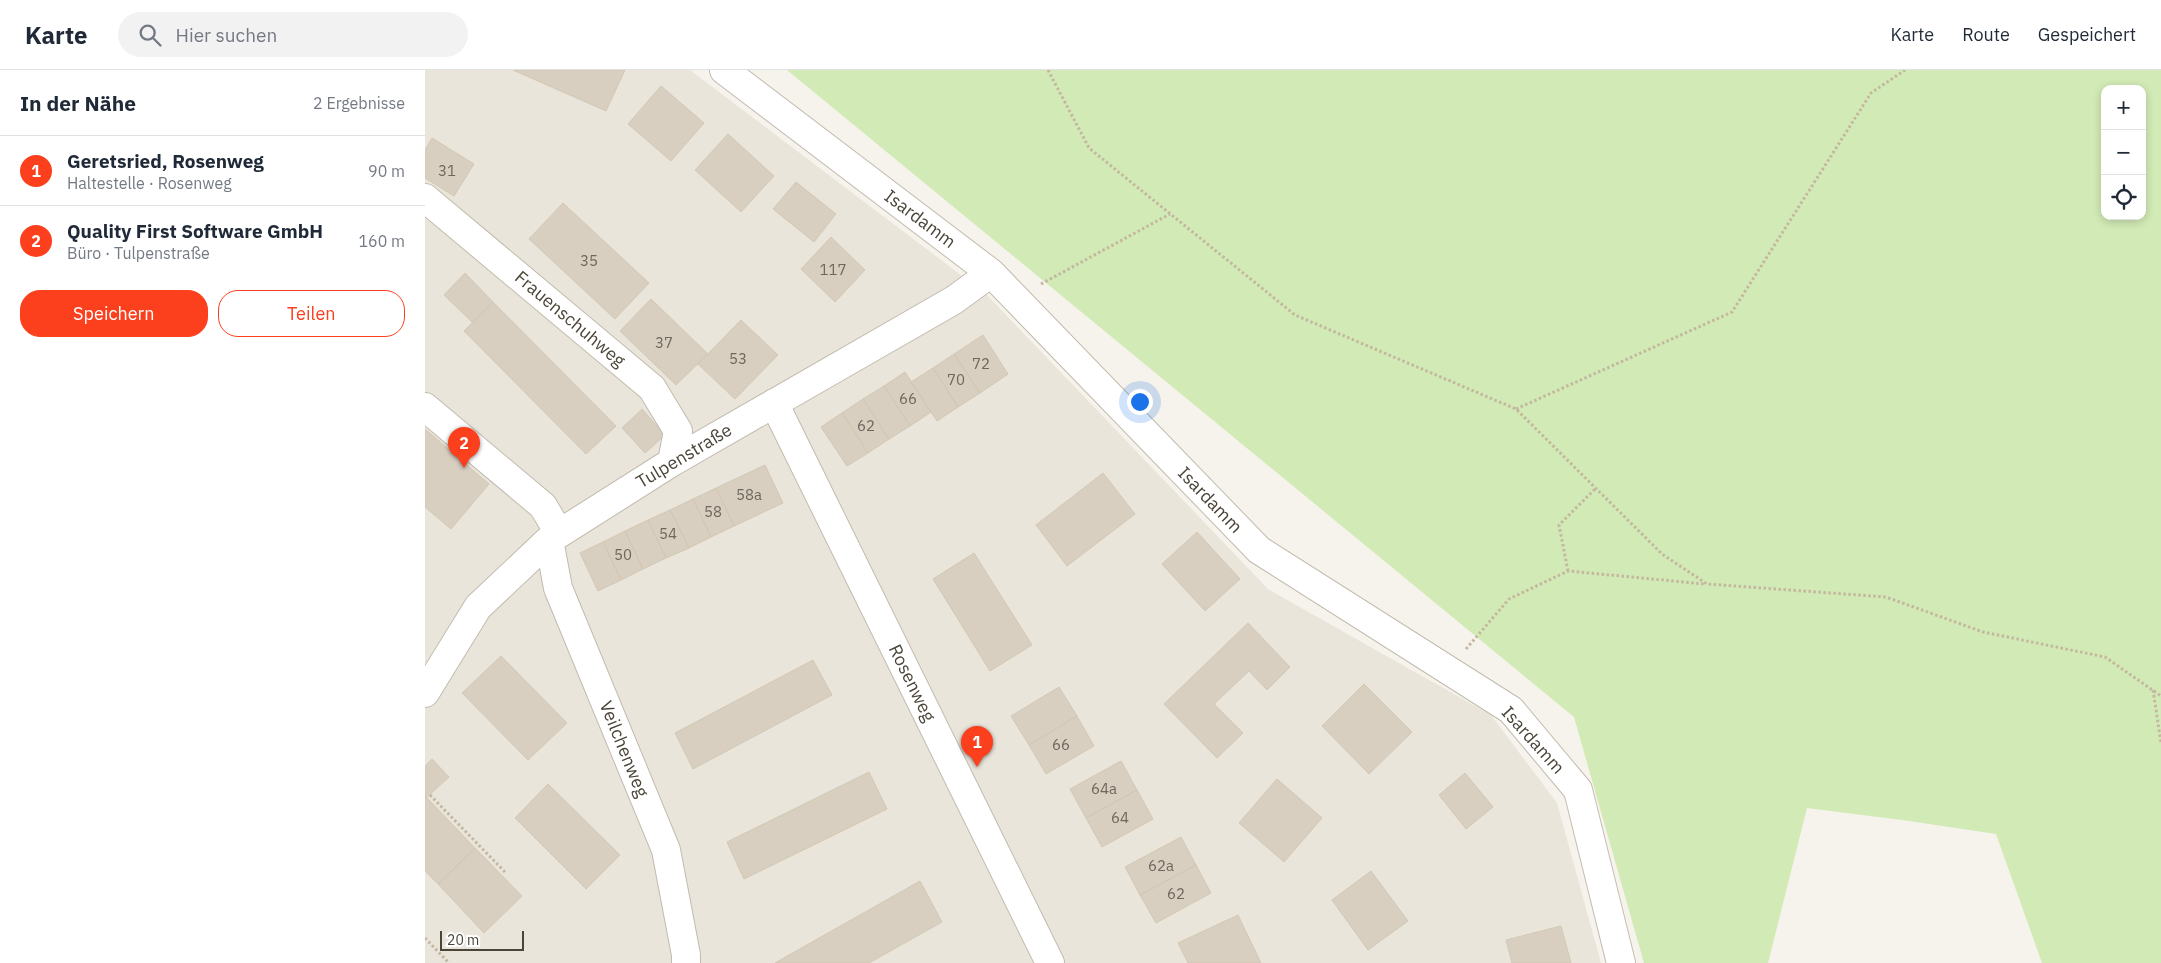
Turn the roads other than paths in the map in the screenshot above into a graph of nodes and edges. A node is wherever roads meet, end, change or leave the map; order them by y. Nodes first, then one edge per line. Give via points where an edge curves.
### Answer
1 (724, 70) edge
2 (425, 198) edge
3 (991, 273) junction
4 (774, 403) junction
5 (425, 407) edge
6 (672, 462) junction
7 (554, 536) junction
8 (425, 692) edge
9 (686, 963) edge
10 (1050, 963) edge
11 (1621, 963) edge

1 - 3 street, Isardamm
2 - 6 street, Frauenschuhweg via 652,388 678,431
3 - 4 street, Tulpenstraße via 954,300
3 - 11 street, Isardamm via 1259,550 1511,710 1577,790
4 - 6 street, Tulpenstraße
4 - 10 street, Rosenweg
5 - 7 street via 543,506
6 - 7 street, Tulpenstraße
7 - 8 street, Tulpenstraße via 478,608
7 - 9 street, Veilchenweg via 558,588 666,850

